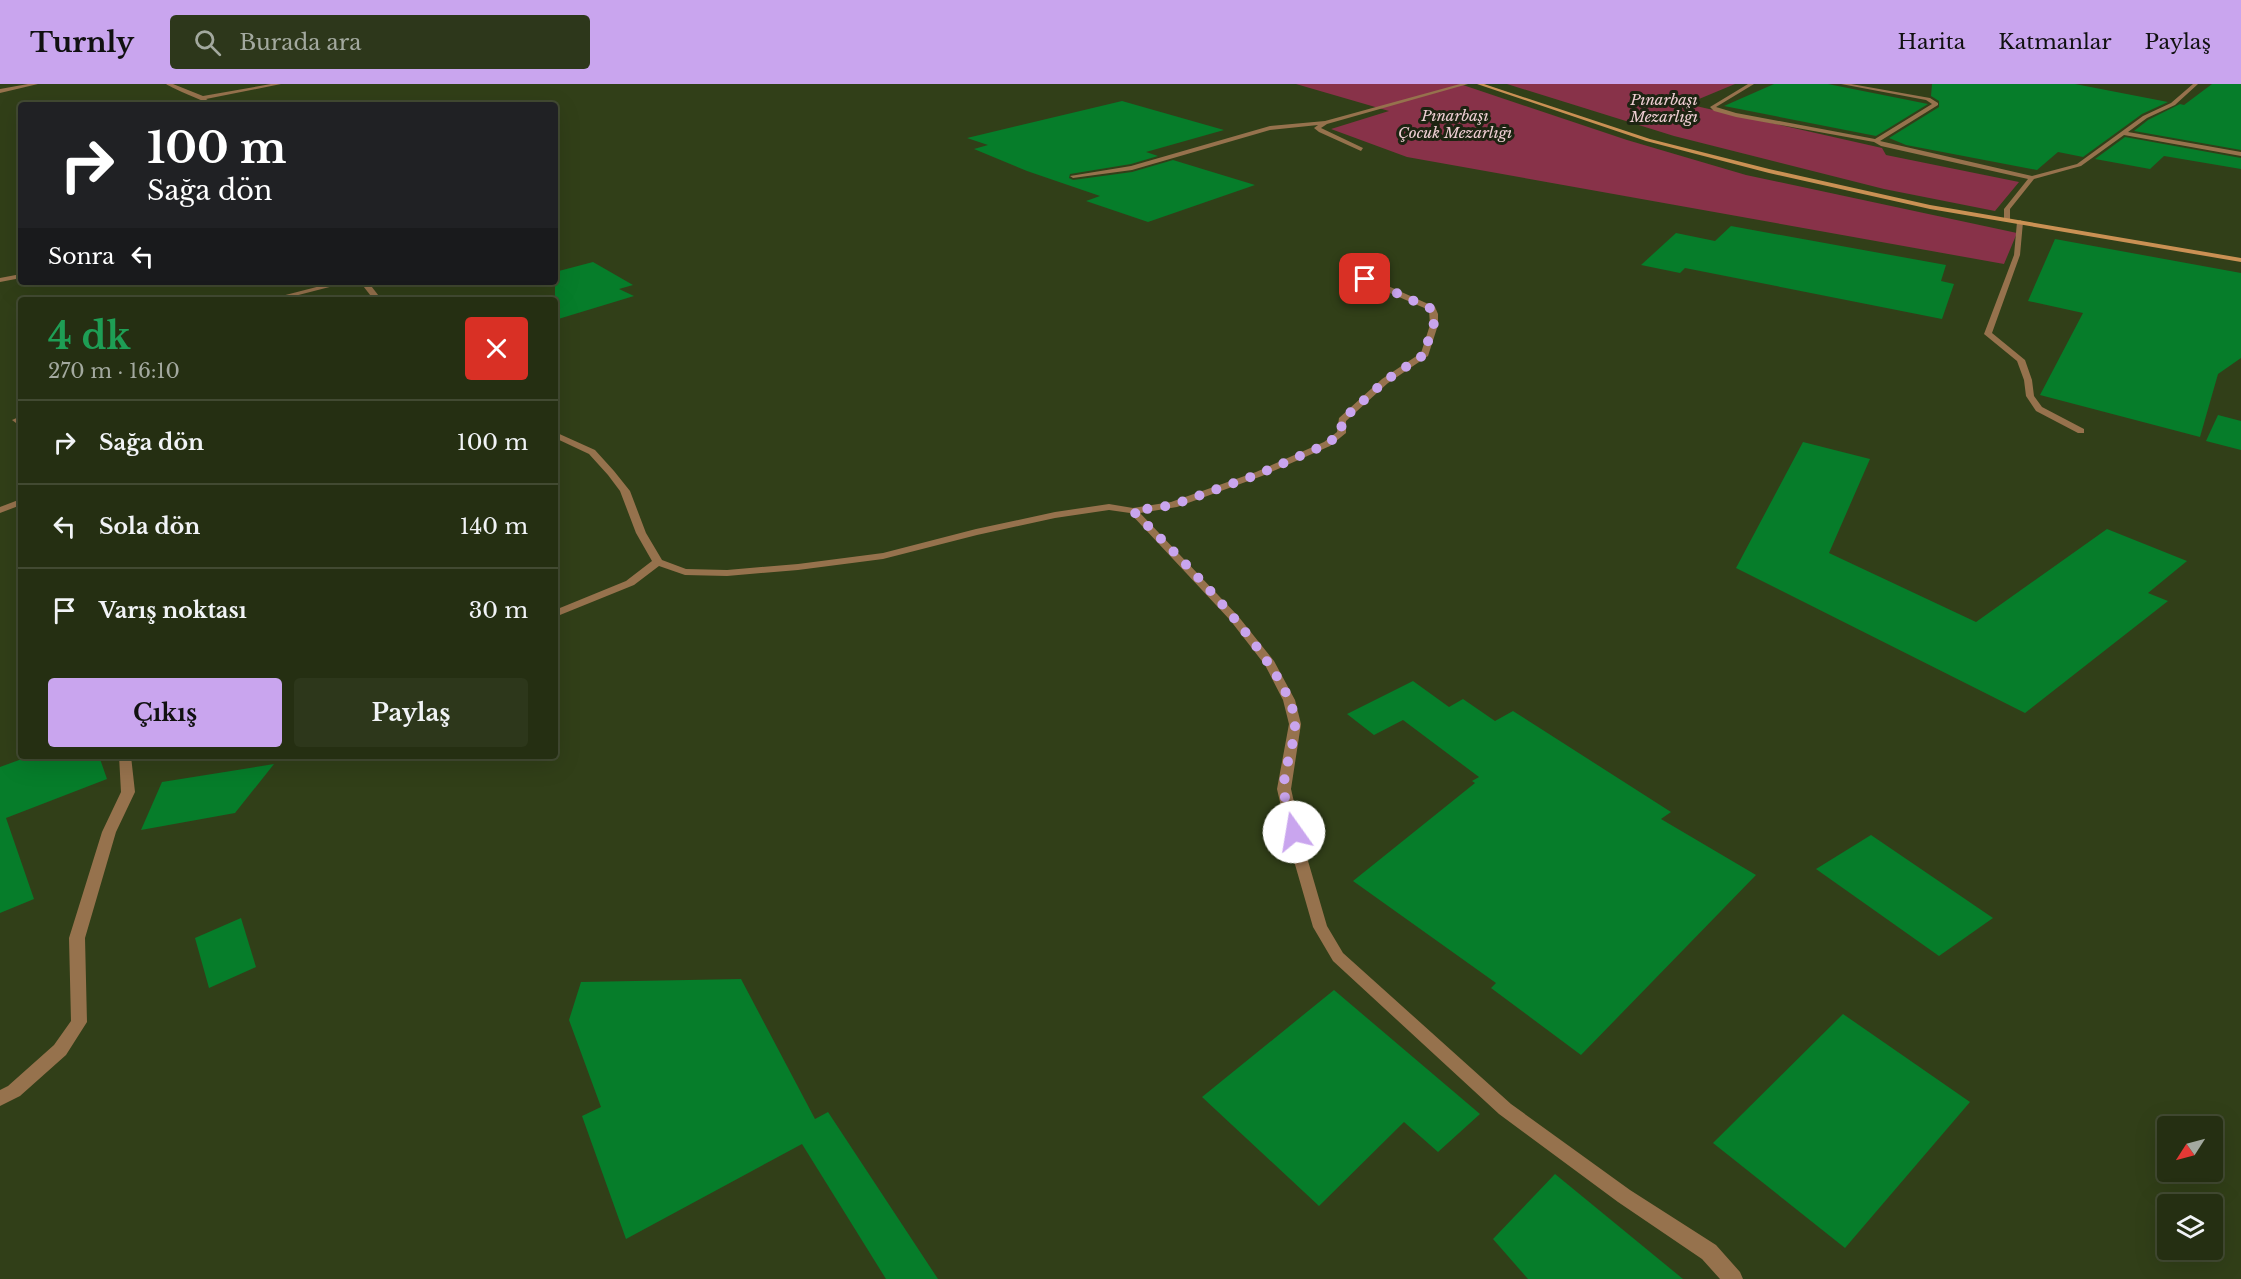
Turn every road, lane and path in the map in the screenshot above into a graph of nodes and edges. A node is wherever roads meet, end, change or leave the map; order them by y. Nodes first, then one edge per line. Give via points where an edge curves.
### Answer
1 (36, 84) edge
2 (168, 84) edge
3 (279, 84) edge
4 (1466, 84) edge
5 (1479, 84) edge
6 (1752, 84) edge
7 (1843, 84) edge
8 (2196, 84) edge
9 (0, 91) edge
10 (202, 98) junction
11 (208, 102) edge
12 (1325, 123) junction
13 (2124, 133) junction
14 (1876, 141) junction
15 (1361, 149) dead end
16 (2241, 154) edge
17 (1072, 176) dead end
18 (2032, 178) junction
19 (2007, 220) junction
20 (2020, 222) junction
21 (1353, 256) dead end
22 (2241, 260) edge
23 (18, 277) edge
24 (0, 280) edge
25 (332, 285) edge
26 (366, 285) edge
27 (282, 297) edge
28 (376, 297) edge
29 (2081, 430) dead end
30 (558, 436) edge
31 (18, 503) edge
32 (0, 510) edge
33 (1133, 511) junction
34 (658, 562) junction
35 (558, 613) edge
36 (125, 759) edge
37 (0, 1098) edge
38 (1733, 1279) edge

1 - 9 street
2 - 10 street
3 - 10 street
4 - 12 street
5 - 19 main road via 1648,140 1896,199
6 - 14 street via 1713,107 1736,115
7 - 14 street via 1928,99 1936,104
8 - 13 street via 2173,104 2145,117
10 - 11 street
12 - 15 street via 1317,128 1321,132
12 - 17 street via 1270,128 1132,168
13 - 16 street
13 - 18 street via 2079,165
14 - 18 street
18 - 19 street via 2007,209
19 - 20 main road
20 - 22 main road
20 - 29 street via 2017,255 1988,334 2021,360 2030,396 2038,409
21 - 33 street via 1352,269 1365,279 1432,309 1435,323 1426,340 1425,354 1385,381 1349,413 1342,420 1341,433 1327,444 1173,505
23 - 24 street
25 - 27 street
26 - 28 street
30 - 34 street via 592,452 611,473 625,491 640,533
31 - 32 street
33 - 34 street via 1108,507 1055,515 883,556 798,567 685,572
33 - 38 street via 1234,618 1270,664 1289,700 1295,724 1284,789 1320,927 1338,957 1505,1109 1709,1252
34 - 35 street via 630,584
36 - 37 street via 128,792 109,832 77,938 80,1022 60,1050 14,1091

